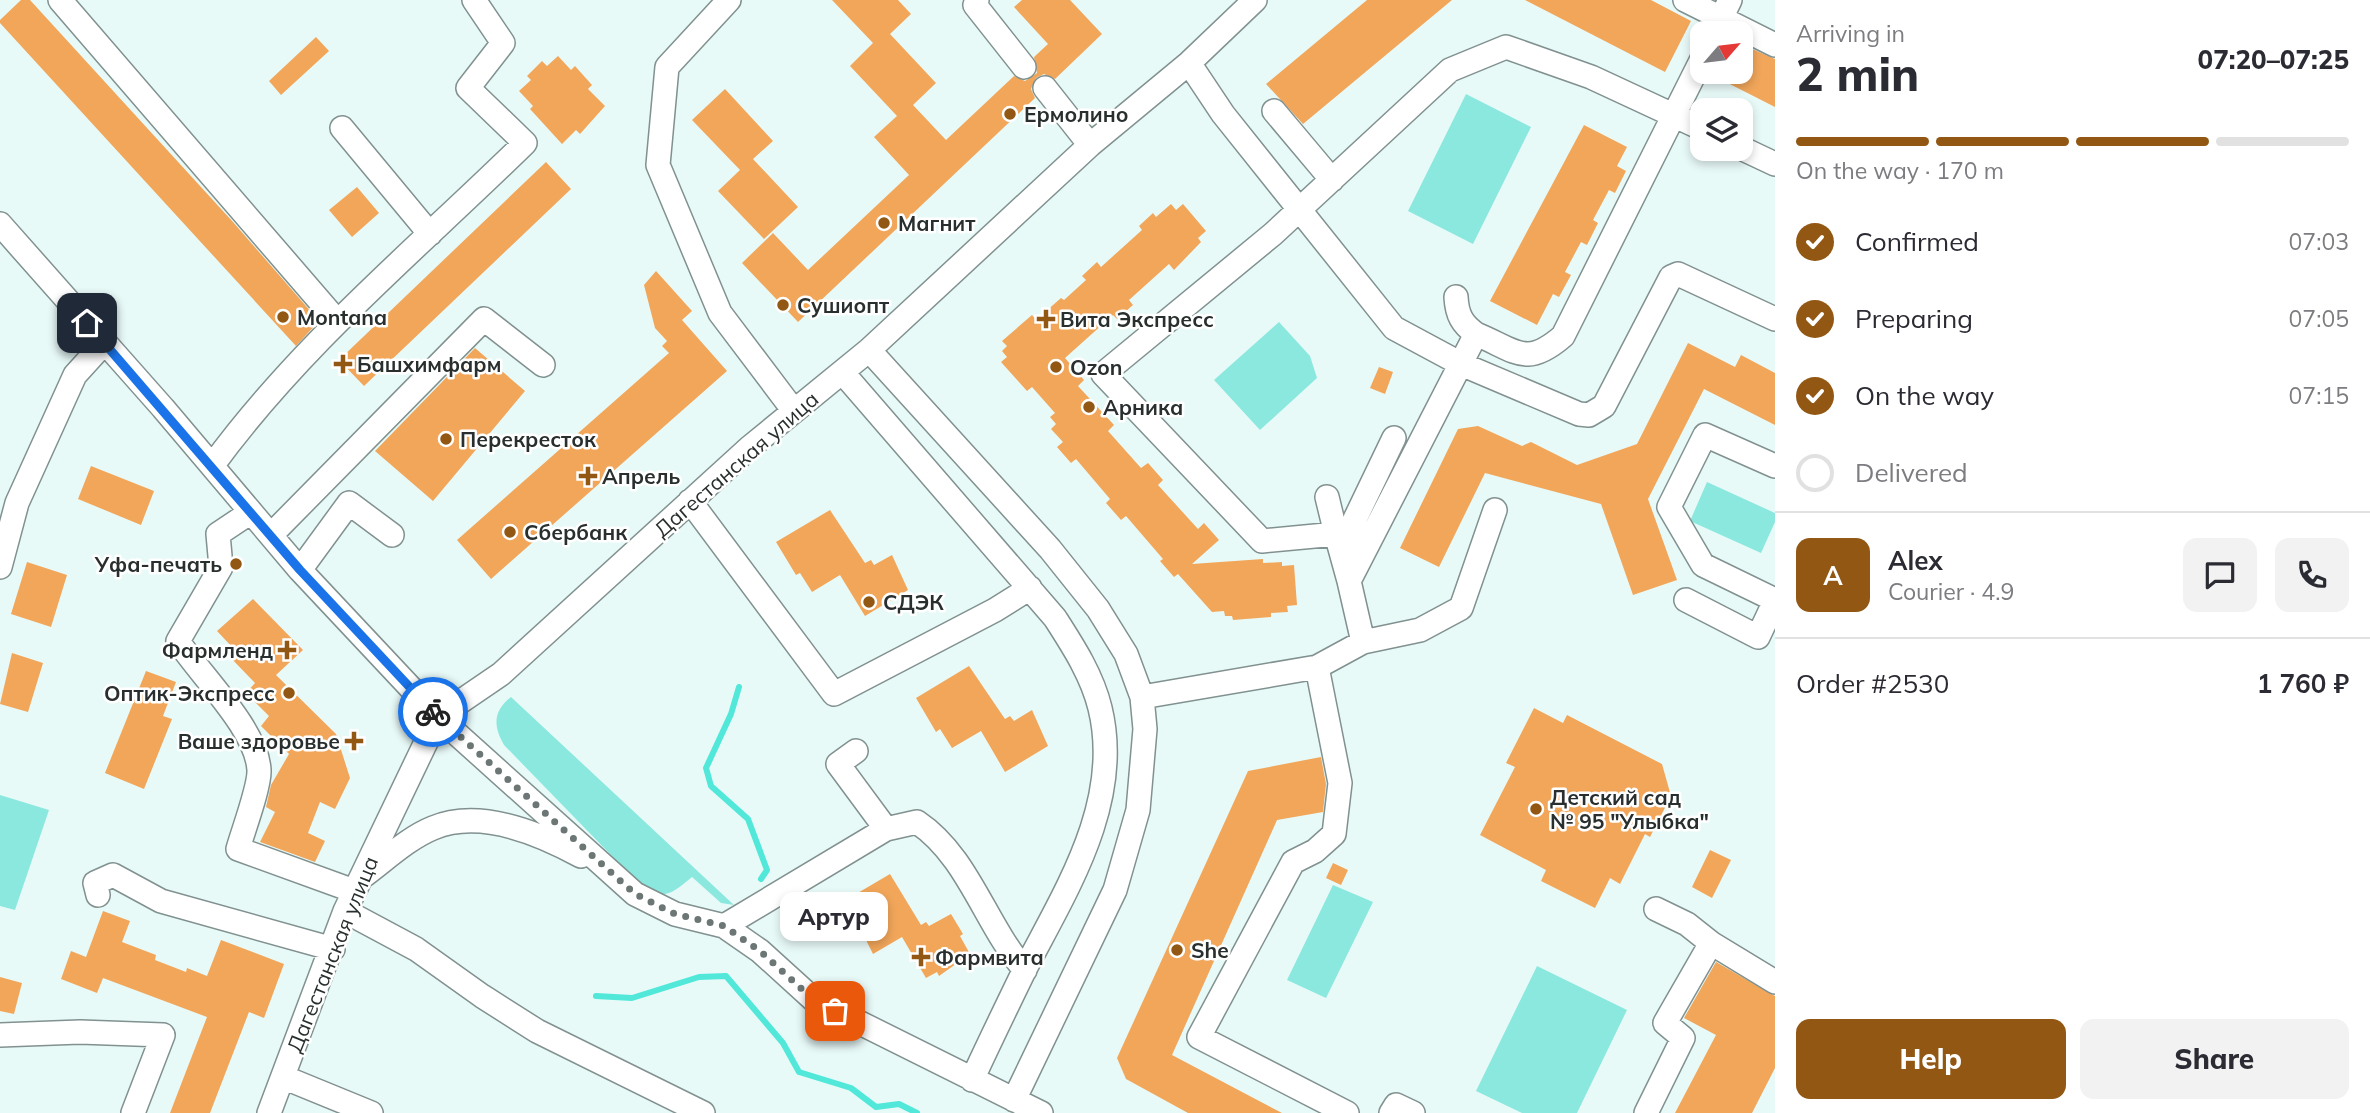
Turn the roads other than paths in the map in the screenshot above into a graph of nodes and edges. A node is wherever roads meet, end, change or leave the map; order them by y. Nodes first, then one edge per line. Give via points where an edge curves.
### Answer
1 (60, 0) edge
2 (474, 0) edge
3 (729, 0) edge
4 (977, 0) edge
5 (1255, 0) edge
6 (1685, 0) edge
7 (1722, 17) edge
8 (1775, 45) edge
9 (1189, 63) junction
10 (1024, 67) dead end
11 (1690, 83) edge
12 (1045, 88) dead end
13 (1274, 111) dead end
14 (1674, 116) junction
15 (1690, 123) edge
16 (342, 128) dead end
17 (1090, 145) junction
18 (1753, 154) edge
19 (1775, 164) edge
20 (1332, 180) junction
21 (1300, 209) junction
22 (0, 224) edge
23 (430, 234) junction
24 (1456, 297) dead end
25 (1775, 319) edge
26 (337, 321) junction
27 (1476, 334) junction
28 (105, 342) junction
29 (869, 350) junction
30 (543, 365) dead end
31 (1461, 365) junction
32 (843, 373) junction
33 (794, 411) junction
34 (1394, 438) dead end
35 (212, 466) junction
36 (1775, 466) edge
37 (1327, 497) dead end
38 (690, 501) junction
39 (1495, 510) dead end
40 (251, 512) junction
41 (1336, 534) junction
42 (271, 535) junction
43 (392, 535) dead end
44 (1360, 559) junction
45 (0, 567) edge
46 (300, 570) junction
47 (1349, 581) junction
48 (1030, 588) junction
49 (1686, 600) dead end
50 (1775, 600) edge
51 (1363, 642) junction
52 (1317, 667) junction
53 (1142, 697) junction
54 (438, 717) junction
55 (856, 751) dead end
56 (886, 829) junction
57 (612, 873) junction
58 (353, 893) junction
59 (98, 895) dead end
60 (1656, 909) dead end
61 (724, 926) junction
62 (1711, 943) junction
63 (332, 949) junction
64 (1025, 970) junction
65 (1775, 982) edge
66 (0, 1035) edge
67 (283, 1077) junction
68 (972, 1080) junction
69 (1014, 1100) junction
70 (133, 1113) edge
71 (269, 1113) edge
72 (371, 1113) edge
73 (703, 1113) edge
74 (1041, 1113) edge
75 (1347, 1113) edge
76 (1391, 1113) edge
77 (1413, 1113) edge
78 (1646, 1113) edge

1 - 26 street
2 - 23 street via 503,43 468,88 524,143
3 - 33 street via 667,67 658,164 720,313
4 - 10 street via 975,5
5 - 9 street, Дагестанская улица
6 - 7 street
7 - 8 street
9 - 17 street, Дагестанская улица
9 - 21 street via 1223,114
11 - 14 street
12 - 17 street
13 - 20 street
14 - 15 street
14 - 20 street via 1591,77 1506,47 1450,70
14 - 27 street via 1563,336 1544,352 1529,356
16 - 23 street
17 - 29 street, Дагестанская улица
18 - 19 street
20 - 21 street
21 - 31 street via 1394,328
21 - 41 street via 1103,373 1262,541
22 - 28 street
23 - 26 street
24 - 27 street via 1456,311
25 - 31 street via 1678,274 1671,276 1604,406 1589,415
26 - 35 street
27 - 31 street
28 - 35 street
28 - 45 street via 75,375 17,503
29 - 32 street, Дагестанская улица
29 - 53 street via 1050,549 1098,609 1126,654
30 - 42 street via 484,319
31 - 44 street
32 - 33 street, Дагестанская улица
32 - 48 street
33 - 38 street, Дагестанская улица
34 - 44 street via 1355,519 1353,534
35 - 40 street
36 - 50 street via 1705,435 1669,507 1703,565
37 - 41 street
38 - 48 street via 834,694
38 - 54 street, Дагестанская улица via 501,674
39 - 51 street via 1461,608 1420,630
40 - 42 street
40 - 58 street via 218,534 221,567 178,641 222,695 251,744 259,770 238,849
41 - 47 street
42 - 46 street
43 - 46 street via 349,503
44 - 47 street
46 - 54 street
47 - 51 street
48 - 64 street via 1082,659 1100,708 1107,754 1097,815 1072,883
49 - 50 street via 1758,637
51 - 52 street
52 - 53 street
52 - 75 street via 1340,783 1334,834 1293,862 1199,1037
53 - 69 street via 1145,729 1138,810 1115,890
54 - 57 street
54 - 58 street, Дагестанская улица
55 - 56 street via 838,764
56 - 61 street
56 - 64 street via 917,822 931,831 958,864 1008,950
57 - 58 street via 559,844 491,822 463,819 431,828
57 - 61 street via 635,894 675,914
58 - 63 street, Дагестанская улица
58 - 73 street via 416,949 537,1031
59 - 63 street via 95,883 113,874 161,901
60 - 62 street via 1687,924
61 - 68 street via 760,951 814,1000
62 - 65 street
62 - 78 street via 1665,1023 1683,1038
63 - 67 street, Дагестанская улица
64 - 68 street
66 - 70 street via 163,1035
67 - 71 street, Дагестанская улица
67 - 72 street
68 - 69 street
69 - 74 street
76 - 77 street via 1396,1105

